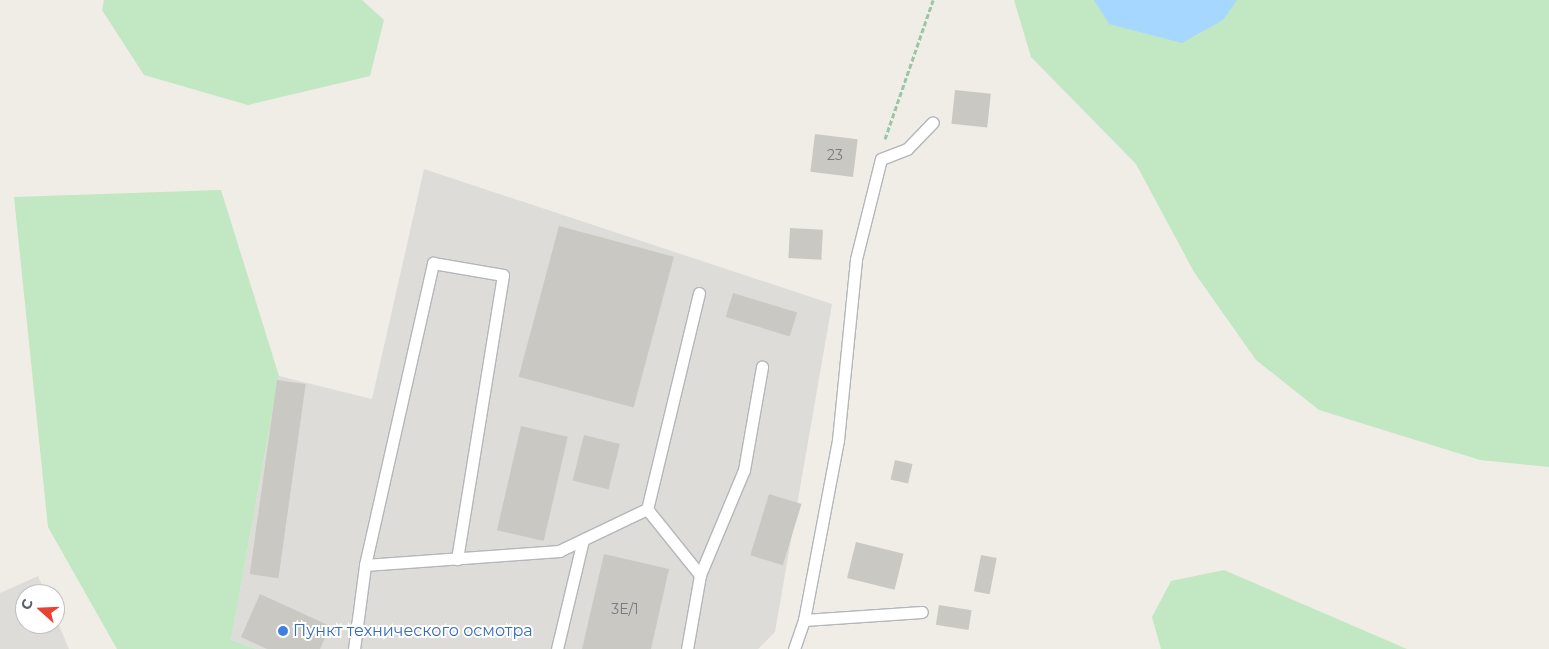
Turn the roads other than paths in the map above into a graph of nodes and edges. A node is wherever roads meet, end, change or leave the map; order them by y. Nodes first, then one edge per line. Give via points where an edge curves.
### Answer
1 (934, 122) dead end
2 (699, 293) dead end
3 (762, 367) dead end
4 (647, 509) junction
5 (583, 540) junction
6 (457, 559) junction
7 (365, 565) junction
8 (700, 575) junction
9 (922, 612) dead end
10 (804, 620) junction
11 (354, 649) edge
12 (557, 649) edge
13 (687, 649) edge
14 (794, 649) edge

1 - 10 lane via 907,149 881,159 856,259 838,440
2 - 4 lane
3 - 8 lane via 744,470
4 - 5 lane
4 - 8 lane
5 - 6 lane via 559,551
5 - 12 lane
6 - 7 lane
6 - 7 lane via 503,274 433,264
7 - 11 lane
8 - 13 lane
9 - 10 lane
10 - 14 lane

